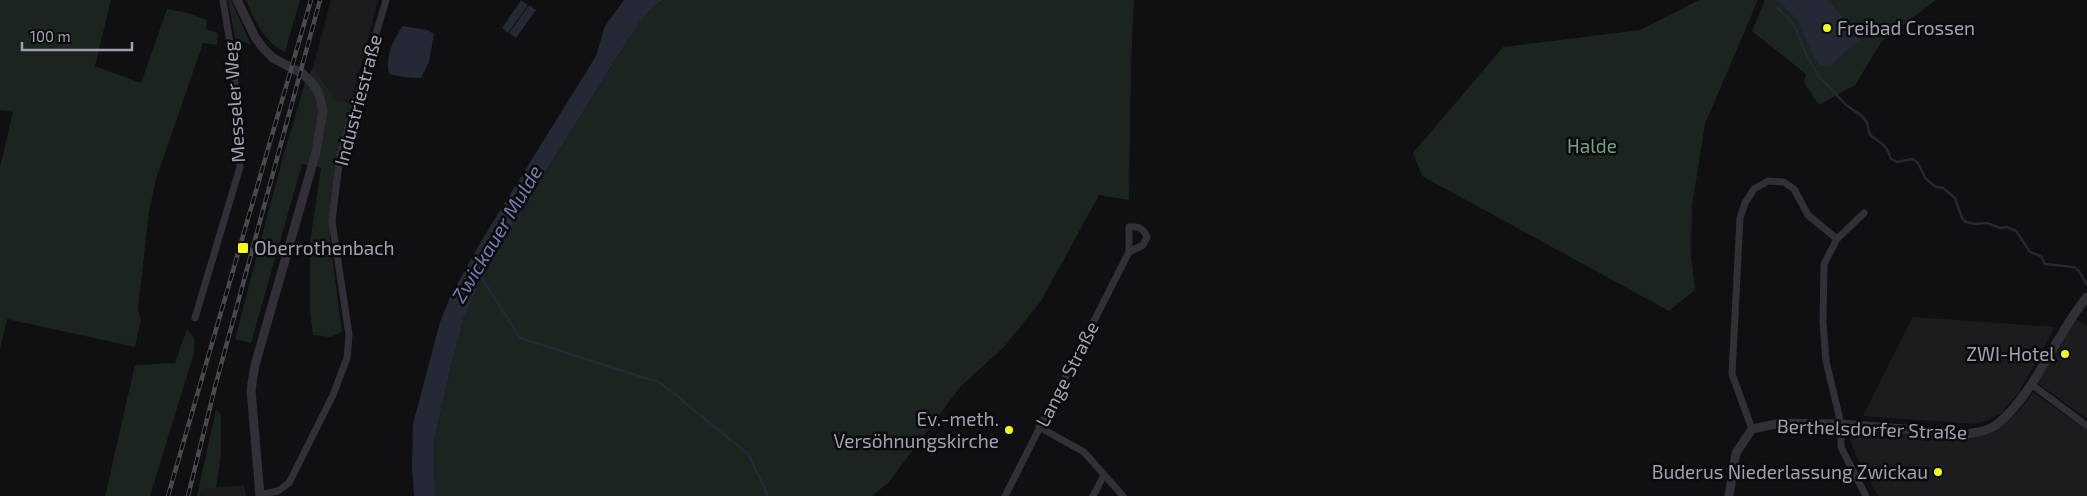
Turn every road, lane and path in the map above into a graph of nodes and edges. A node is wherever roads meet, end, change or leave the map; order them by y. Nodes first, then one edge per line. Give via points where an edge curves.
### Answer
1 (223, 0) edge
2 (237, 0) edge
3 (386, 0) edge
4 (1864, 213) dead end
5 (1837, 239) junction
6 (1129, 252) dead end
7 (2087, 296) edge
8 (195, 318) dead end
9 (2031, 384) junction
10 (1841, 424) junction
11 (2087, 426) edge
12 (1039, 427) junction
13 (1752, 429) junction
14 (1104, 474) junction
15 (260, 495) edge
16 (1005, 496) edge
17 (1093, 496) edge
18 (1123, 496) edge
19 (1729, 496) edge
20 (1857, 496) edge
21 (1866, 496) edge

1 - 8 street, Messeler Weg via 234,68 240,167
2 - 15 street via 263,48 314,85 323,110 316,152 251,390
3 - 15 street, Industriestraße via 340,155 332,221 349,335 347,358 333,395 289,483 278,491
4 - 5 street
5 - 10 street via 1824,264 1823,322 1826,361
5 - 13 street via 1808,215 1794,189 1784,182 1768,181 1754,188 1745,203 1740,218 1732,374
6 - 12 street, Lange Straße
7 - 9 street, Berthelsdorfer Straße via 2073,313
9 - 10 street, Berthelsdorfer Straße via 2014,408 1995,426 1967,434
9 - 11 street
10 - 13 street, Berthelsdorfer Straße via 1781,422
10 - 21 street via 1841,447
12 - 14 street via 1084,452
12 - 16 street, Lange Straße
13 - 19 street, Berthelsdorfer Straße via 1736,453
14 - 17 street
14 - 18 street
20 - 21 street

